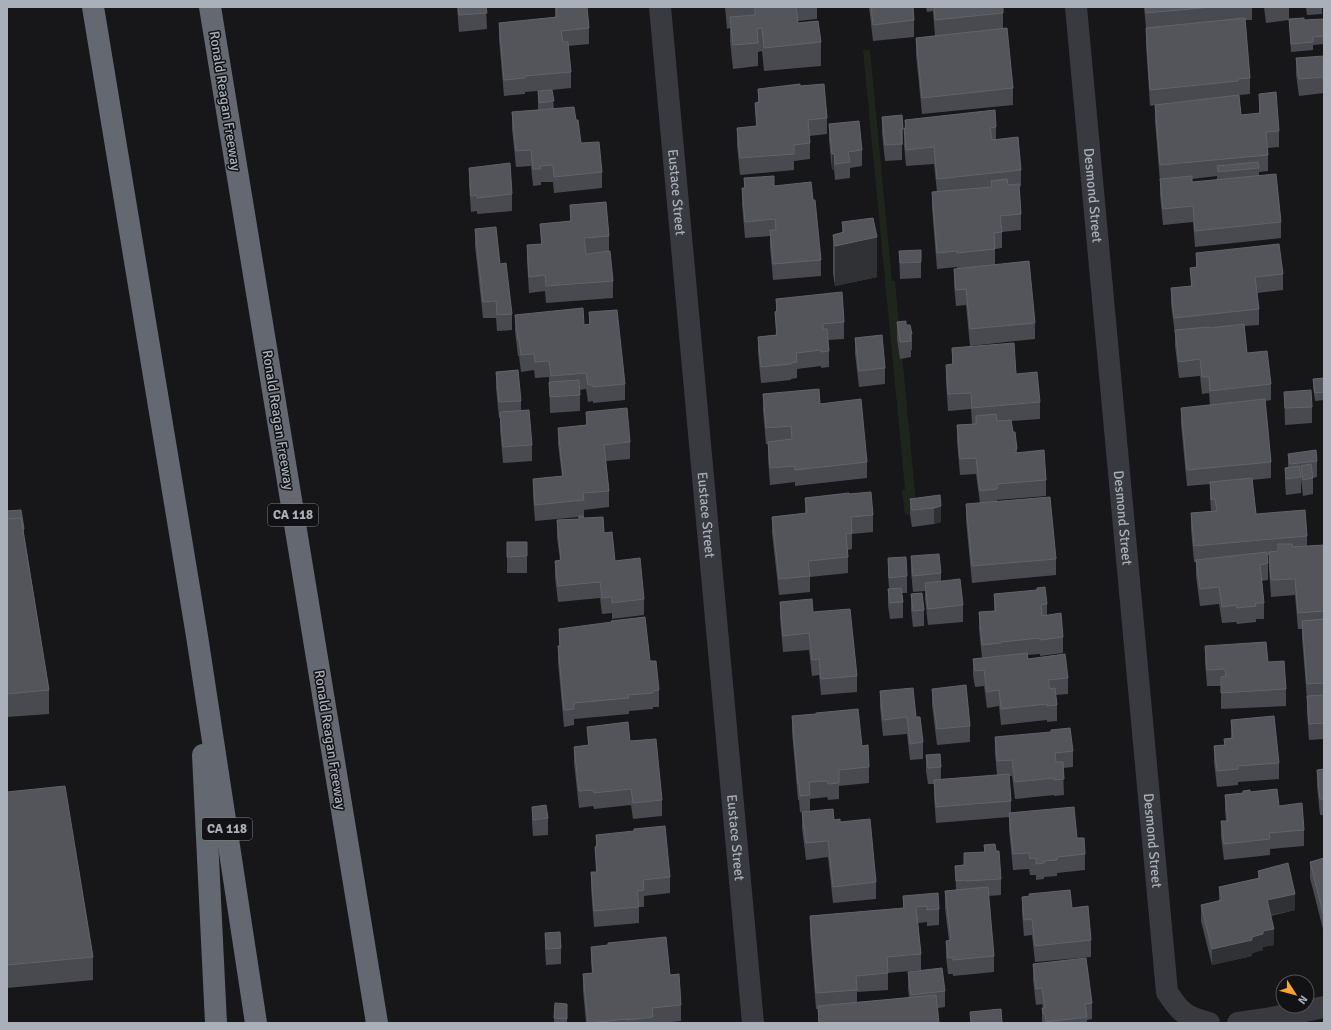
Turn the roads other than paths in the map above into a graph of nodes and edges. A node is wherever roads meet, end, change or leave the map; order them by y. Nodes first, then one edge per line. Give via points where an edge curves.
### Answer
1 (93, 7) edge
2 (210, 7) edge
3 (660, 7) edge
4 (1076, 7) edge
5 (198, 636) junction
6 (1324, 1007) edge
7 (1200, 1021) edge
8 (216, 1023) edge
9 (256, 1023) edge
10 (376, 1023) edge
11 (753, 1023) edge
12 (1238, 1023) edge

1 - 5 highway, CA 118
2 - 10 highway, Ronald Reagan Freeway / CA 118
3 - 11 street, Eustace Street
4 - 7 street, Desmond Street via 1167,992 1176,1006
5 - 8 highway
5 - 9 highway, CA 118
6 - 12 street

